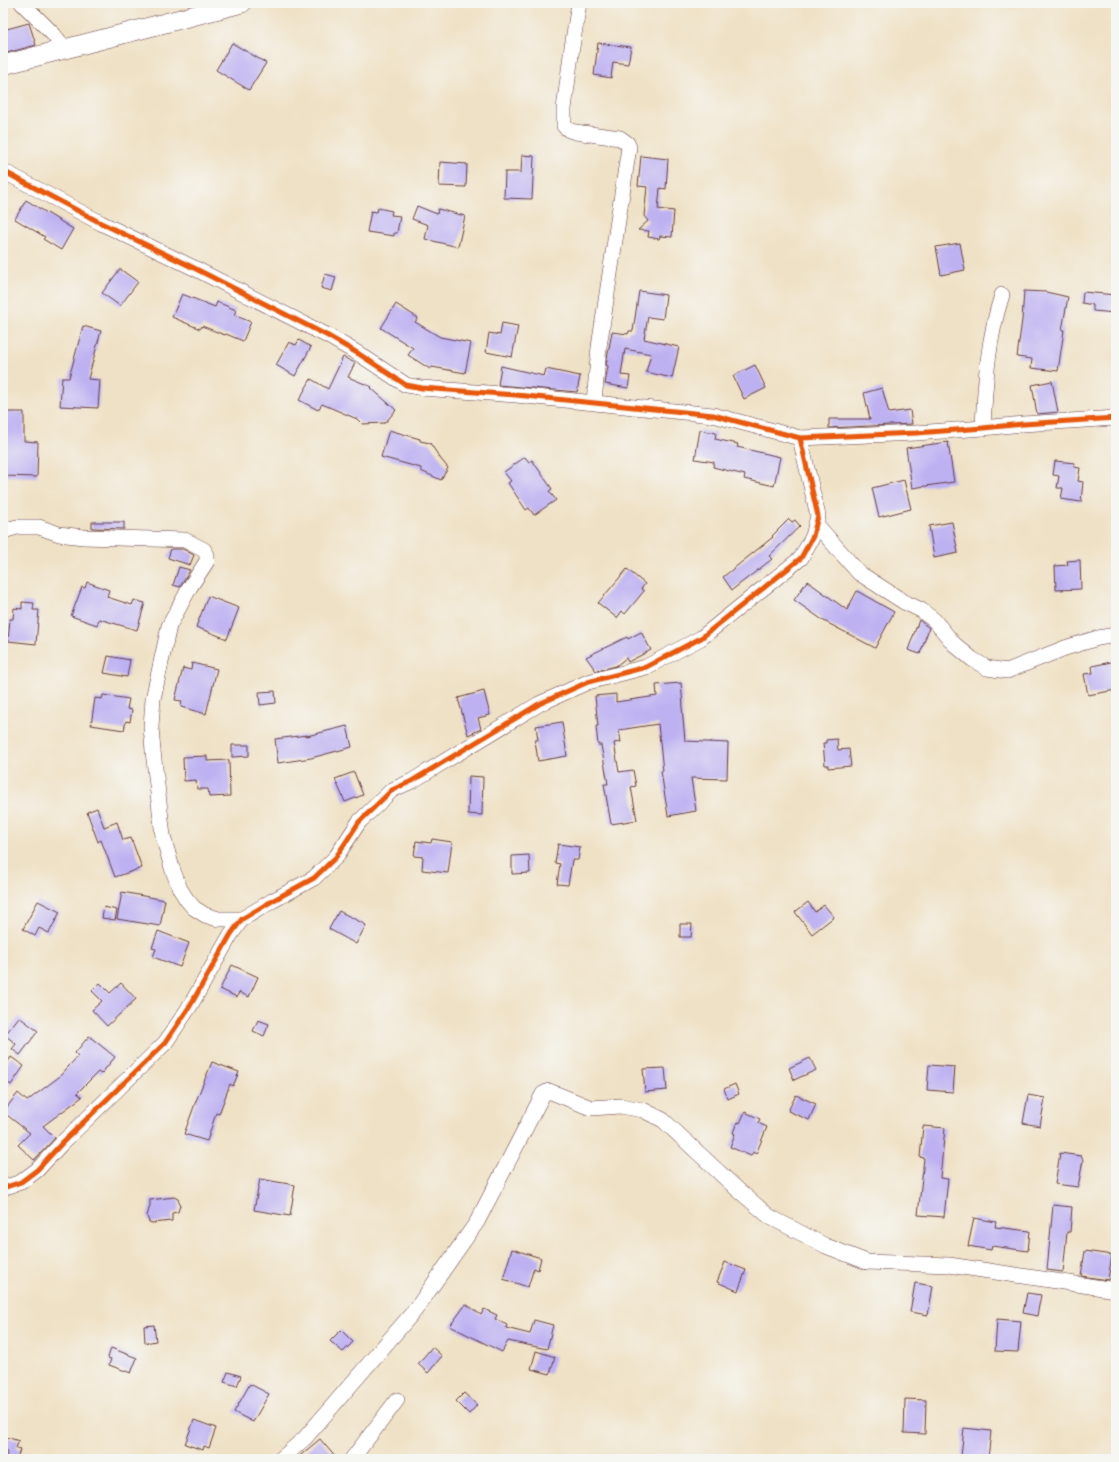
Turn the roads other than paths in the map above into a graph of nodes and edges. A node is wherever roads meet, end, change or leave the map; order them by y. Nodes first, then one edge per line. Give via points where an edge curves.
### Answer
1 (22, 3) edge
2 (242, 3) edge
3 (579, 3) edge
4 (66, 50) junction
5 (3, 65) edge
6 (3, 171) edge
7 (1002, 295) dead end
8 (594, 402) junction
9 (1116, 418) edge
10 (983, 428) junction
11 (800, 438) junction
12 (816, 524) junction
13 (3, 531) edge
14 (1116, 635) edge
15 (242, 919) junction
16 (3, 1188) edge
17 (1116, 1290) edge
18 (397, 1400) dead end
19 (281, 1459) edge
20 (352, 1459) edge

1 - 4 street
2 - 4 street
3 - 8 street via 564,109 564,126 576,132 620,138 629,147 599,347
4 - 5 street
6 - 8 street via 101,223 328,336 406,385
7 - 10 street via 988,361
8 - 11 street via 713,415
9 - 10 street
10 - 11 street
11 - 12 street via 818,516
12 - 14 street via 859,573 921,610 934,620 954,644 988,668 1008,670 1065,648
12 - 15 street via 813,536 801,558 701,638 646,667 588,682 539,704 412,781 392,790 358,822 336,857 314,878
13 - 15 street via 17,527 39,527 59,534 83,537 185,540 204,550 207,561 170,626 153,699 152,739 163,836 180,889 194,908 205,914 218,919
15 - 16 street via 165,1043 62,1142 37,1170 21,1182
17 - 19 street via 950,1265 867,1262 826,1246 770,1217 663,1120 643,1110 621,1106 591,1108 549,1091 543,1094 477,1222 416,1309 306,1438
18 - 20 street

